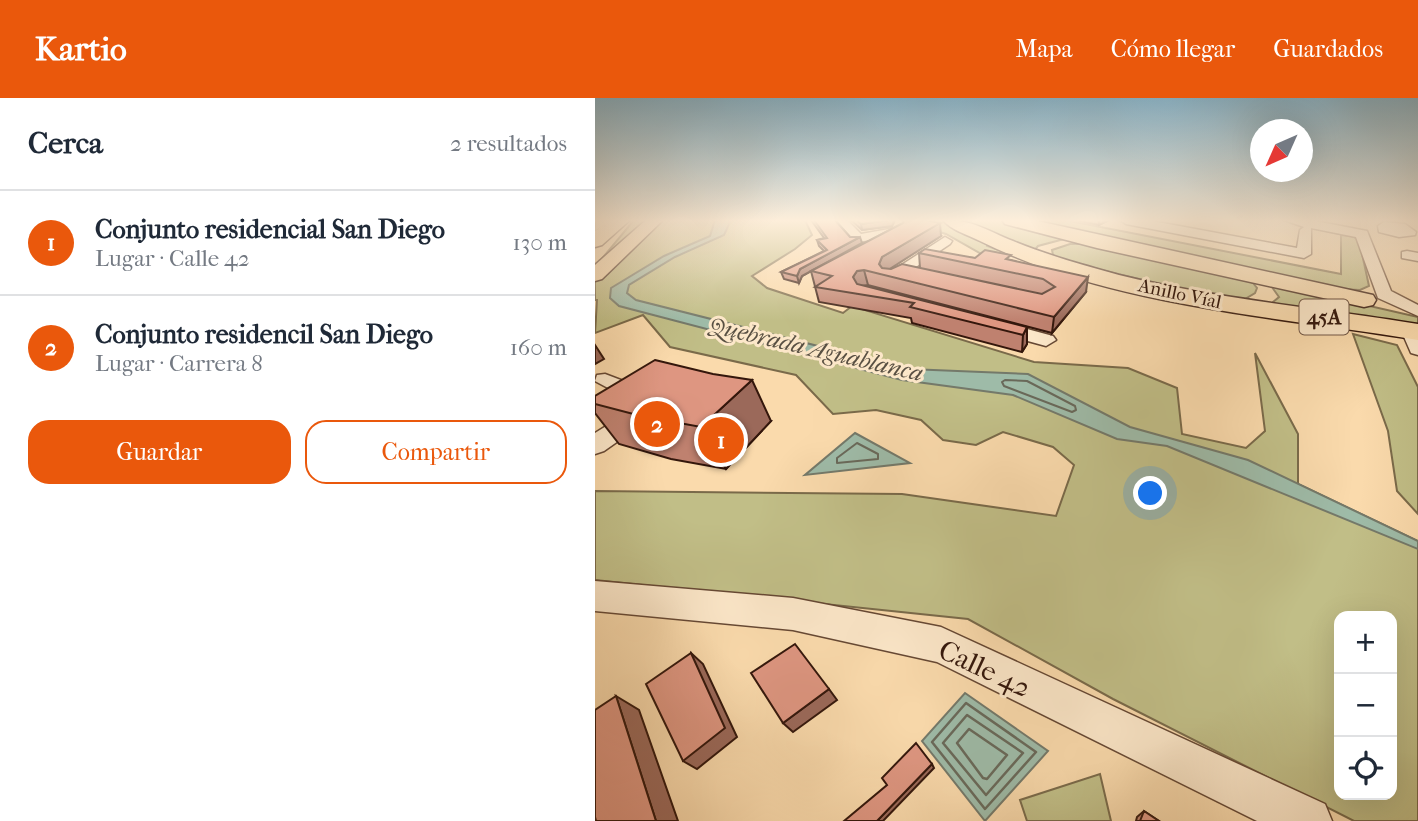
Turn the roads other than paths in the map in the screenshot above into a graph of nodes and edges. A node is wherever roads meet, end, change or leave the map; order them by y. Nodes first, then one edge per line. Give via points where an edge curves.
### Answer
1 (618, 254) edge
2 (857, 254) edge
3 (926, 254) edge
4 (1013, 254) edge
5 (1030, 254) edge
6 (1045, 254) edge
7 (1149, 254) edge
8 (1370, 254) edge
9 (854, 256) edge
10 (1055, 262) junction
11 (901, 271) junction
12 (1235, 273) junction
13 (595, 275) edge
14 (926, 276) edge
15 (1105, 276) junction
16 (1381, 288) junction
17 (1328, 292) junction
18 (894, 300) edge
19 (1230, 303) junction
20 (1032, 312) edge
21 (974, 321) edge
22 (1416, 327) edge
23 (1013, 331) junction
24 (1047, 341) dead end
25 (605, 380) dead end
26 (660, 402) edge
27 (595, 424) edge
28 (595, 445) edge
29 (595, 596) edge
30 (1308, 821) edge

1 - 13 main road
2 - 9 street
3 - 11 street
4 - 15 street via 1024,269
5 - 10 highway, Anillo Víal / 45A
6 - 10 highway
7 - 12 highway, Anillo Víal / 45A
8 - 16 street
10 - 15 highway, Anillo Víal / 45A
11 - 14 street
11 - 18 street via 867,293
12 - 17 highway, Anillo Víal / 45A
12 - 19 highway via 1259,281 1268,293 1257,302
15 - 19 highway, Anillo Víal / 45A
16 - 17 street via 1357,294
16 - 22 street
17 - 22 highway, Anillo Víal / 45A
19 - 22 highway, Anillo Víal / 45A
20 - 23 street
21 - 23 street
23 - 24 street
25 - 27 street via 639,395
26 - 28 street
29 - 30 street, Calle 42 via 793,614 941,645

